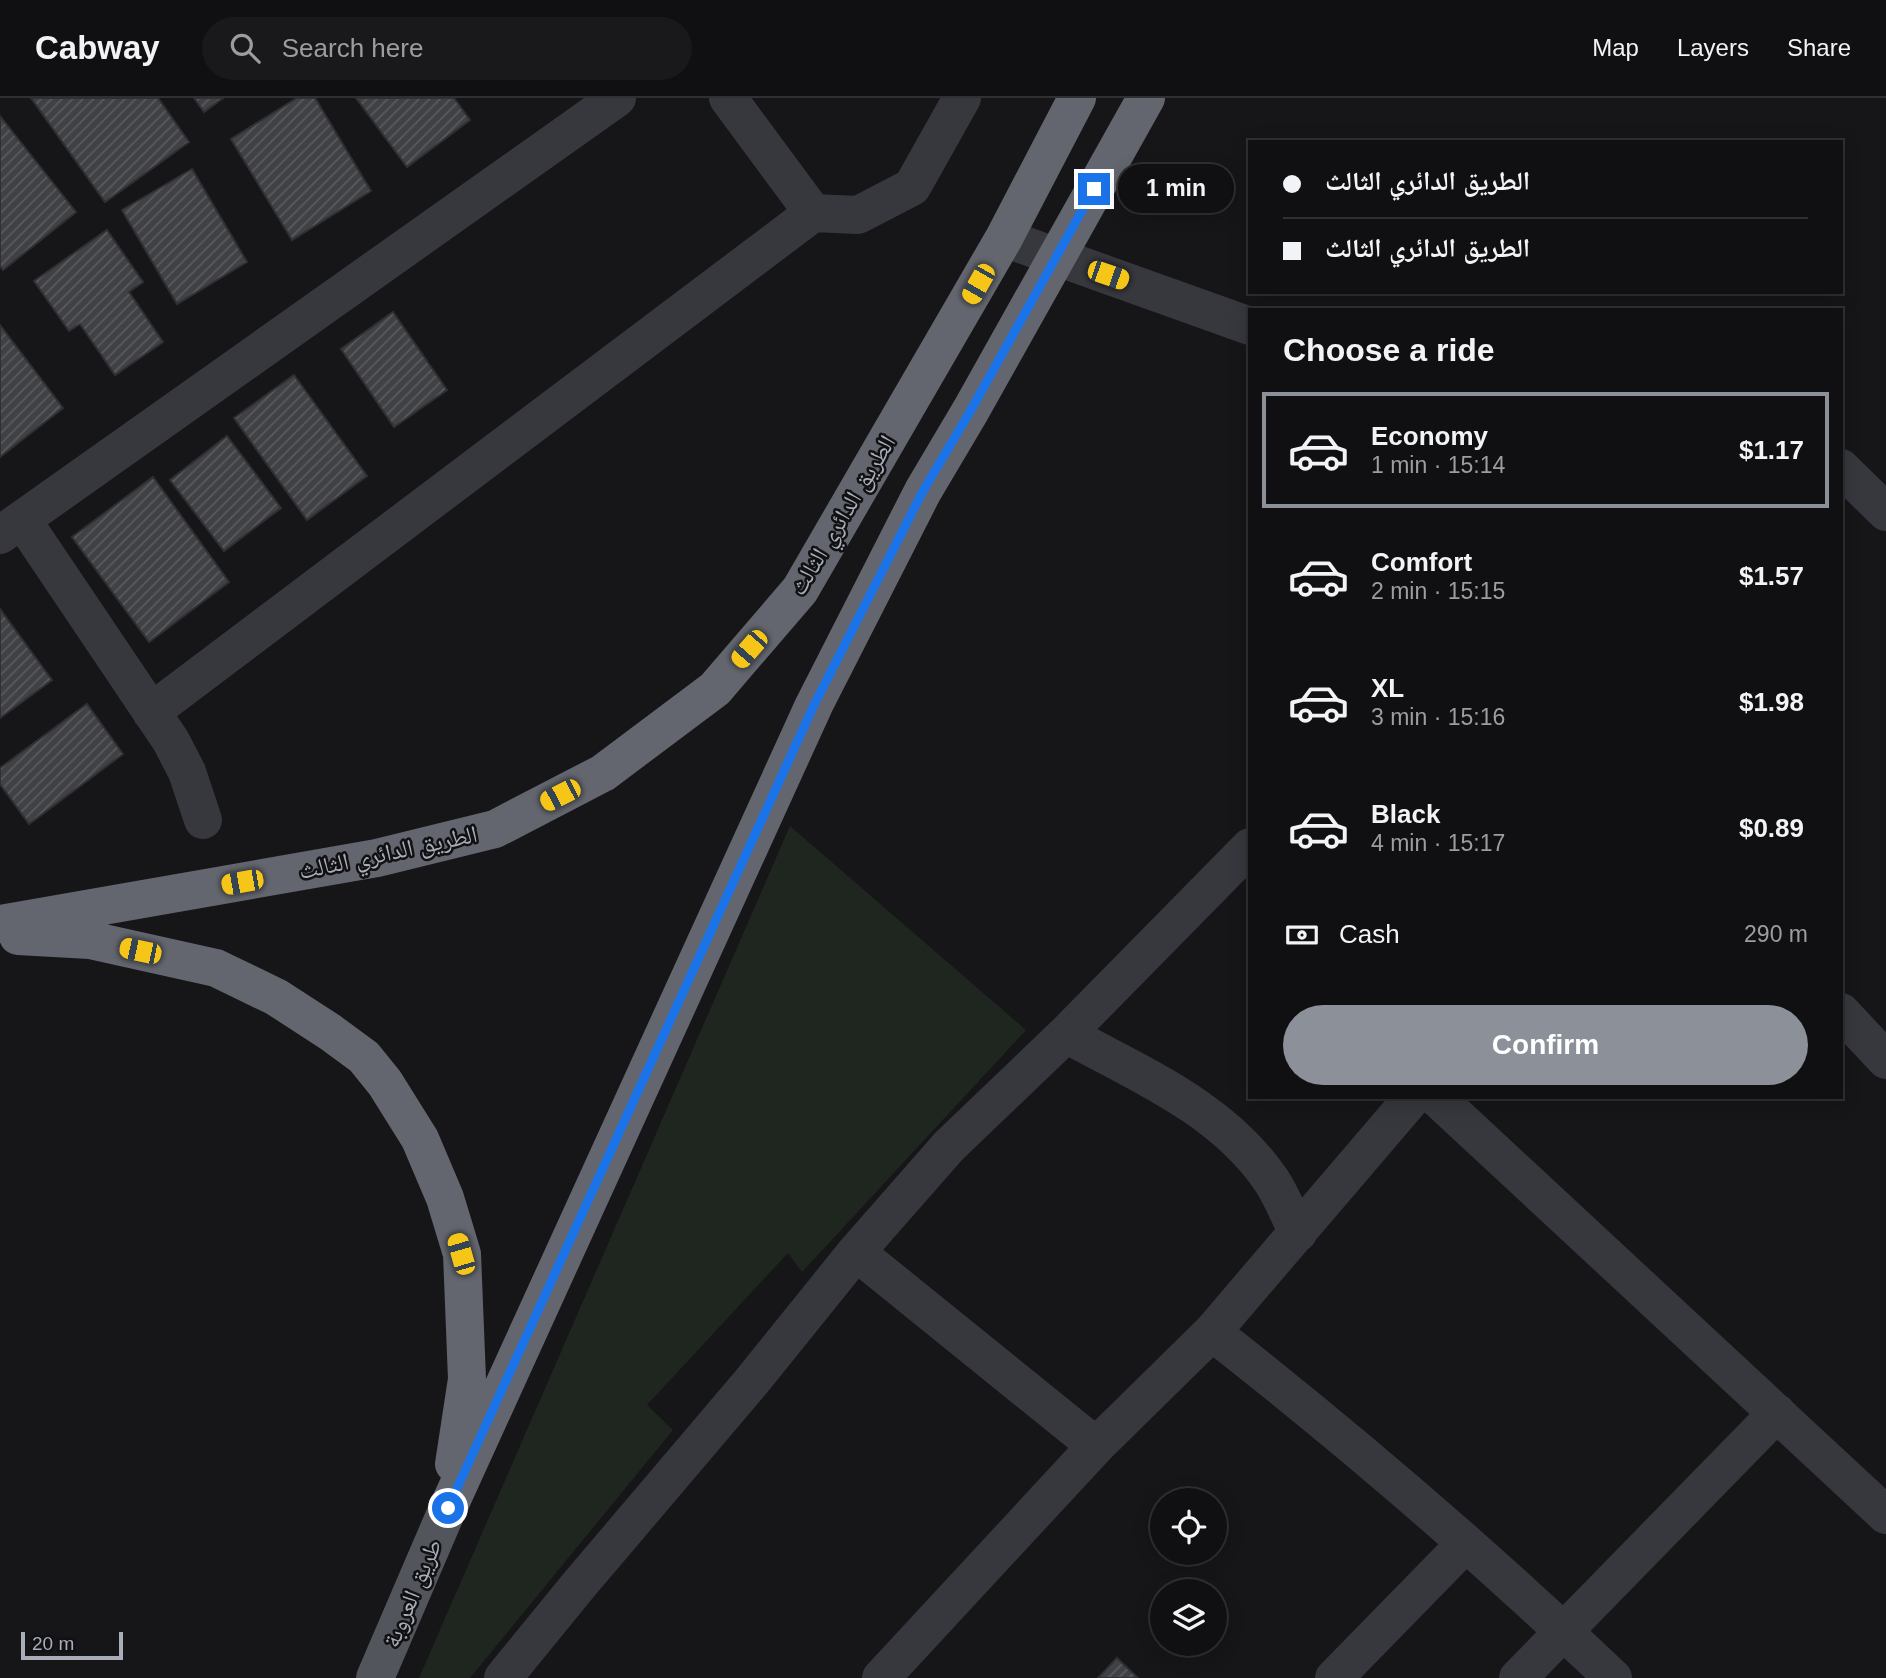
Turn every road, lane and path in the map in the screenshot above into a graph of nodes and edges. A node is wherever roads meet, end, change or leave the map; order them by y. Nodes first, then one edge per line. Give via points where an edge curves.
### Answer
1 (617, 98) edge
2 (728, 98) edge
3 (962, 98) edge
4 (1077, 98) edge
5 (1146, 98) edge
6 (813, 213) junction
7 (1004, 238) junction
8 (1055, 257) junction
9 (1248, 325) edge
10 (1843, 470) edge
11 (1885, 512) edge
12 (11, 528) edge
13 (151, 712) junction
14 (203, 820) dead end
15 (1248, 849) edge
16 (0, 924) edge
17 (0, 934) edge
18 (1843, 1014) edge
19 (1066, 1034) junction
20 (1886, 1060) edge
21 (1411, 1099) edge
22 (1438, 1099) edge
23 (1297, 1233) junction
24 (856, 1252) junction
25 (1212, 1332) junction
26 (1777, 1413) junction
27 (1096, 1446) junction
28 (448, 1508) junction
29 (1886, 1515) edge
30 (1466, 1544) junction
31 (1563, 1630) junction
32 (375, 1678) edge
33 (503, 1678) edge
34 (881, 1678) edge
35 (1334, 1678) edge
36 (1518, 1678) edge
37 (1613, 1678) edge

1 - 12 street
2 - 6 street
3 - 6 street via 912,187 858,215
4 - 7 highway, الطريق الدائري الثالث
5 - 8 highway
6 - 13 street
7 - 8 street
7 - 16 highway, الطريق الدائري الثالث via 800,590 715,689 603,773 495,829 377,858
8 - 9 street
8 - 28 highway via 923,491 814,705
10 - 11 street
12 - 13 street
13 - 14 street via 187,772
15 - 19 street
17 - 28 highway via 90,940 216,968 276,997 330,1032 364,1057 385,1083 420,1139 445,1198 461,1254 467,1379
18 - 20 street
19 - 23 street via 1193,1104 1232,1134 1271,1181
19 - 24 street via 949,1146
21 - 23 street
22 - 26 street
23 - 25 street
24 - 27 street
24 - 33 street
25 - 27 street
25 - 30 street via 1362,1452
26 - 29 street
26 - 31 street
27 - 34 street
28 - 32 main road, طريق العروبة
30 - 31 street
30 - 35 street
31 - 36 street
31 - 37 street

